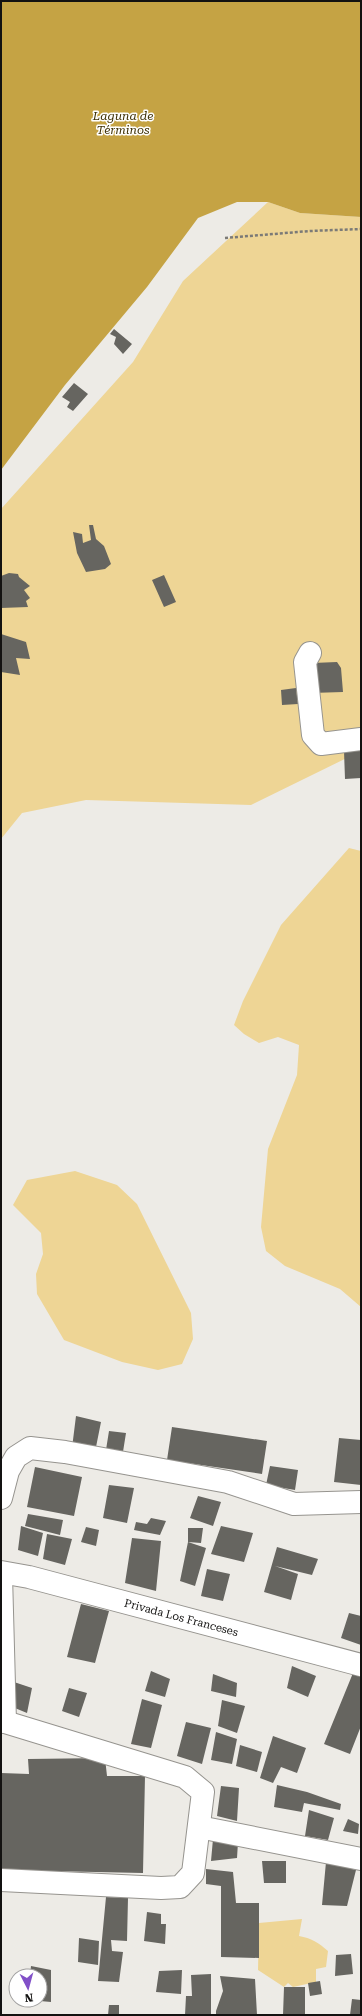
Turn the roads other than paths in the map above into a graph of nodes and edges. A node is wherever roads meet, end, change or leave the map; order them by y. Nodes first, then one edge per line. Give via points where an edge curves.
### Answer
1 (310, 653) dead end
2 (361, 739) edge
3 (1, 1498) edge
4 (361, 1502) edge
5 (1, 1572) edge
6 (1, 1575) edge
7 (361, 1665) edge
8 (3, 1725) edge
9 (199, 1827) junction
10 (361, 1859) edge
11 (1, 1880) edge

1 - 2 street via 305,662 313,735 321,744
3 - 4 street via 8,1471 16,1457 30,1448 228,1482 294,1504
5 - 7 street, Privada Los Franceses via 37,1579
6 - 8 street
8 - 9 street via 185,1777 203,1792
9 - 10 street
9 - 11 street via 193,1873 180,1887

